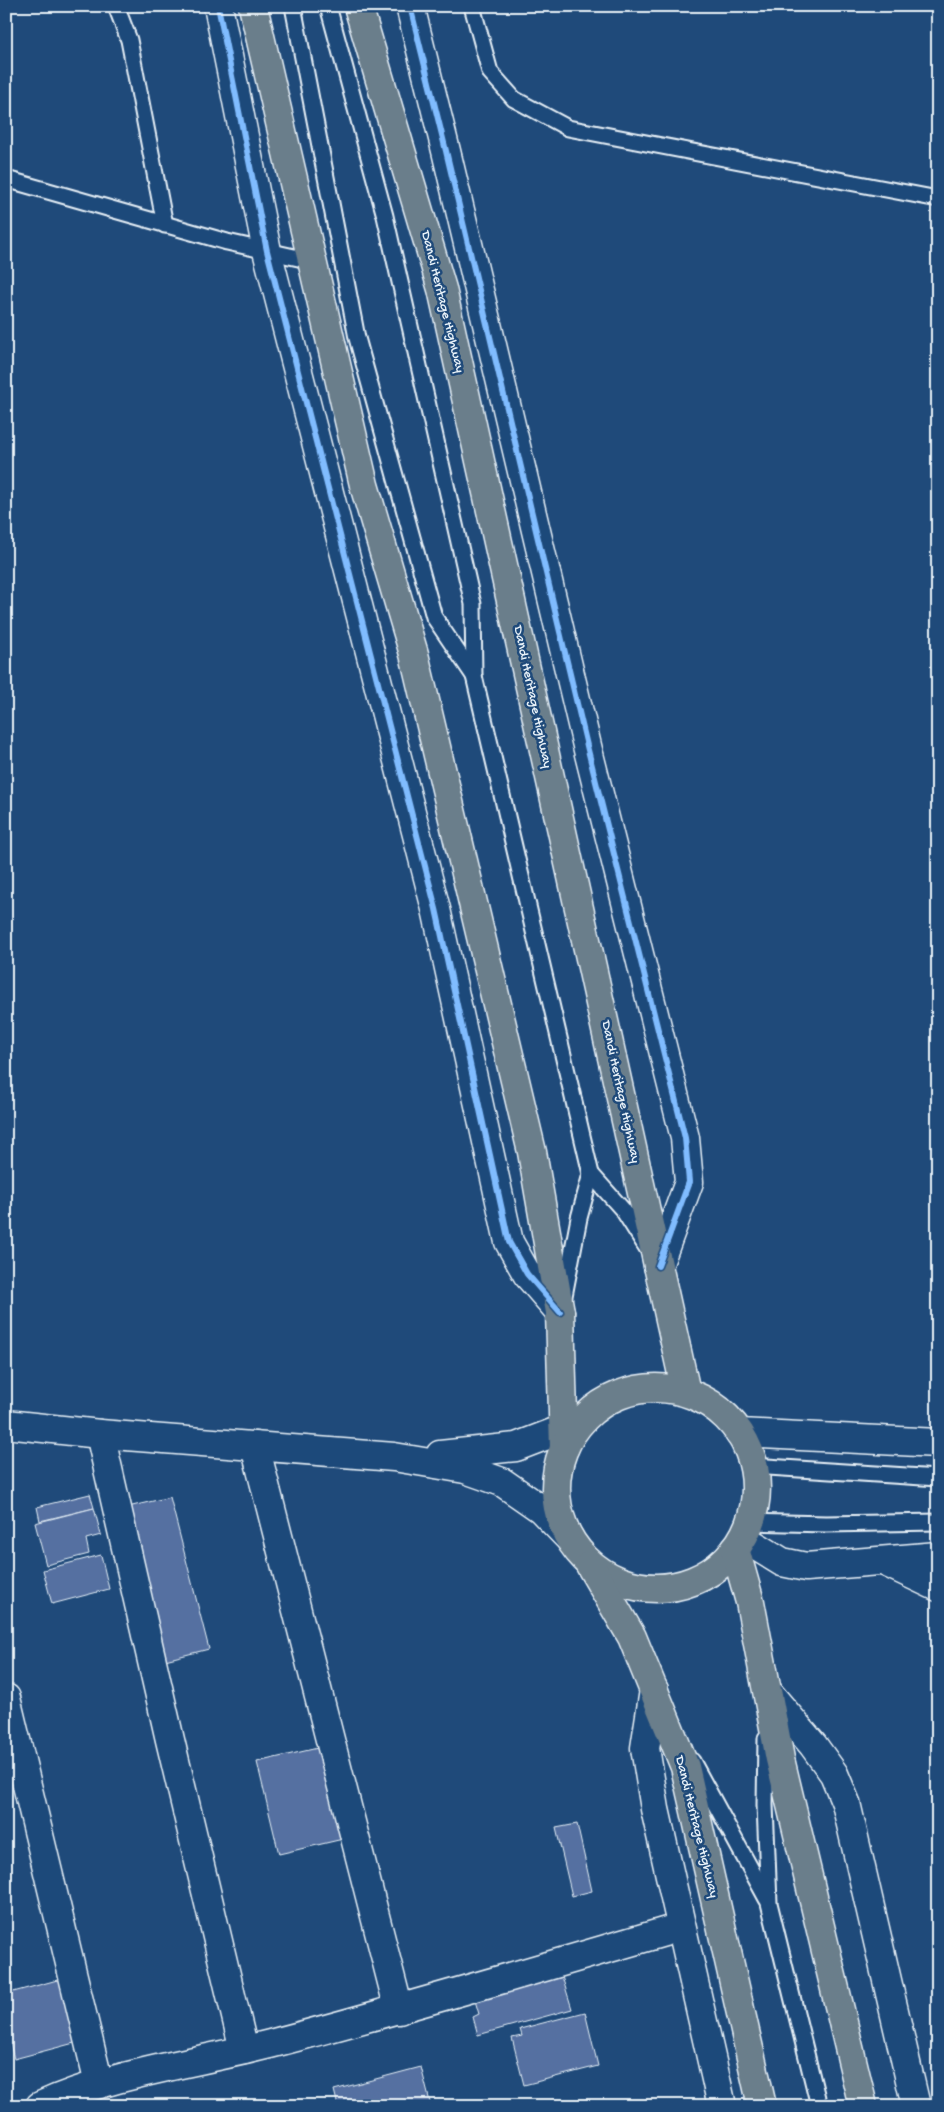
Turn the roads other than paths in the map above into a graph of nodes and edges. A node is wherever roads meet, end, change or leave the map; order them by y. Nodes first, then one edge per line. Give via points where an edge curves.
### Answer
1 (116, 6) edge
2 (218, 6) edge
3 (253, 6) edge
4 (293, 6) edge
5 (328, 6) edge
6 (358, 6) edge
7 (410, 6) edge
8 (472, 6) edge
9 (6, 179) edge
10 (938, 200) edge
11 (165, 225) junction
12 (267, 251) junction
13 (312, 261) junction
14 (474, 676) junction
15 (591, 1174) junction
16 (658, 1266) junction
17 (560, 1312) junction
18 (686, 1392) junction
19 (6, 1424) edge
20 (739, 1433) junction
21 (100, 1434) junction
22 (564, 1438) junction
23 (932, 1440) edge
24 (255, 1446) junction
25 (394, 1457) junction
26 (754, 1466) junction
27 (938, 1478) edge
28 (938, 1522) edge
29 (743, 1536) junction
30 (569, 1538) junction
31 (938, 1556) edge
32 (882, 1561) junction
33 (589, 1563) junction
34 (938, 1587) edge
35 (654, 1690) junction
36 (768, 1692) junction
37 (6, 1698) edge
38 (769, 1903) junction
39 (681, 1927) junction
40 (399, 2010) junction
41 (244, 2050) junction
42 (99, 2084) junction
43 (40, 2106) edge
44 (722, 2106) edge
45 (762, 2106) edge
46 (819, 2106) edge
47 (863, 2106) edge
48 (916, 2106) edge

1 - 11 lane via 129,40
2 - 12 street
3 - 13 highway
4 - 14 lane via 357,338 434,617
5 - 14 lane via 385,216 473,604
6 - 16 highway, Dandi Heritage Highway via 442,289
7 - 16 street via 685,1138 689,1182
8 - 10 lane via 490,72 514,99 568,128
9 - 11 lane
11 - 12 lane
12 - 13 lane
12 - 17 street via 436,909 510,1242 527,1274
13 - 17 highway via 364,485 416,663 532,1152
14 - 15 lane
15 - 16 lane via 623,1210
15 - 17 lane
16 - 18 highway, Dandi Heritage Highway
17 - 22 highway
18 - 20 highway via 707,1402
18 - 22 highway via 657,1388 628,1392 601,1404
19 - 21 street
20 - 23 street
20 - 26 highway
21 - 24 street
21 - 41 street
22 - 25 street via 463,1454
22 - 30 highway via 556,1478 557,1509
24 - 25 street
24 - 40 street
25 - 30 street via 465,1469 502,1482 541,1509
26 - 27 lane
26 - 29 highway via 756,1494
28 - 29 lane via 826,1524
29 - 32 street via 782,1562 806,1568
29 - 33 highway via 715,1568 691,1581 664,1587 638,1586 612,1578
29 - 36 highway via 750,1602
30 - 33 highway
31 - 32 street
32 - 34 street
33 - 35 highway, Dandi Heritage Highway via 632,1637
35 - 38 lane
35 - 39 street via 645,1748
35 - 45 highway, Dandi Heritage Highway via 685,1768
36 - 38 lane via 765,1805
36 - 47 highway via 780,1759
36 - 48 street via 834,1774 846,1803
37 - 42 street
38 - 46 lane
39 - 40 street
39 - 44 street
40 - 41 street
41 - 42 street
42 - 43 street

